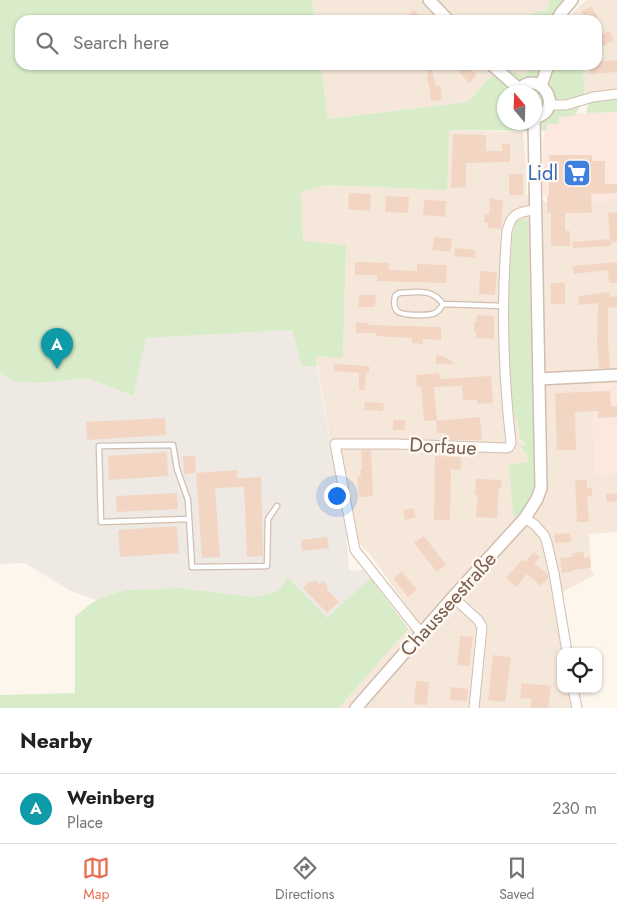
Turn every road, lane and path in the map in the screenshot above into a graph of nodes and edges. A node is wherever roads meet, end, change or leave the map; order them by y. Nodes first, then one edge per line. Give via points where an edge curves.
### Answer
1 (429, 0) edge
2 (567, 2) edge
3 (443, 15) edge
4 (560, 15) edge
5 (497, 70) edge
6 (546, 70) edge
7 (512, 85) edge
8 (541, 85) edge
9 (542, 87) edge
10 (617, 94) edge
11 (549, 104) junction
12 (542, 115) edge
13 (534, 130) edge
14 (534, 210) junction
15 (443, 304) junction
16 (504, 306) junction
17 (617, 375) edge
18 (539, 379) junction
19 (277, 506) dead end
20 (525, 518) junction
21 (189, 519) junction
22 (453, 597) junction
23 (422, 632) junction
24 (566, 648) edge
25 (575, 693) edge
26 (356, 708) edge
27 (474, 708) edge
28 (577, 708) edge

1 - 3 street
2 - 4 street
5 - 7 street
6 - 8 street
9 - 11 street via 548,94
10 - 11 street via 593,97 566,106
11 - 12 street
13 - 14 street
14 - 16 street, Dorfaue via 521,212 510,221
14 - 18 street
15 - 15 lane via 438,312 430,315 402,314 394,307 395,296 399,293 430,293 438,296
15 - 16 lane
16 - 23 street, Dorfaue via 509,447 335,444 355,550
17 - 18 street
18 - 20 street, Chausseestraße via 541,488
19 - 21 lane via 268,519 267,566 192,567
20 - 22 street, Chausseestraße
20 - 24 street via 544,535 547,544
21 - 21 lane via 188,500 173,445 99,446 101,522
22 - 23 street, Chausseestraße
22 - 27 street via 482,627
23 - 26 street, Chausseestraße
25 - 28 street

